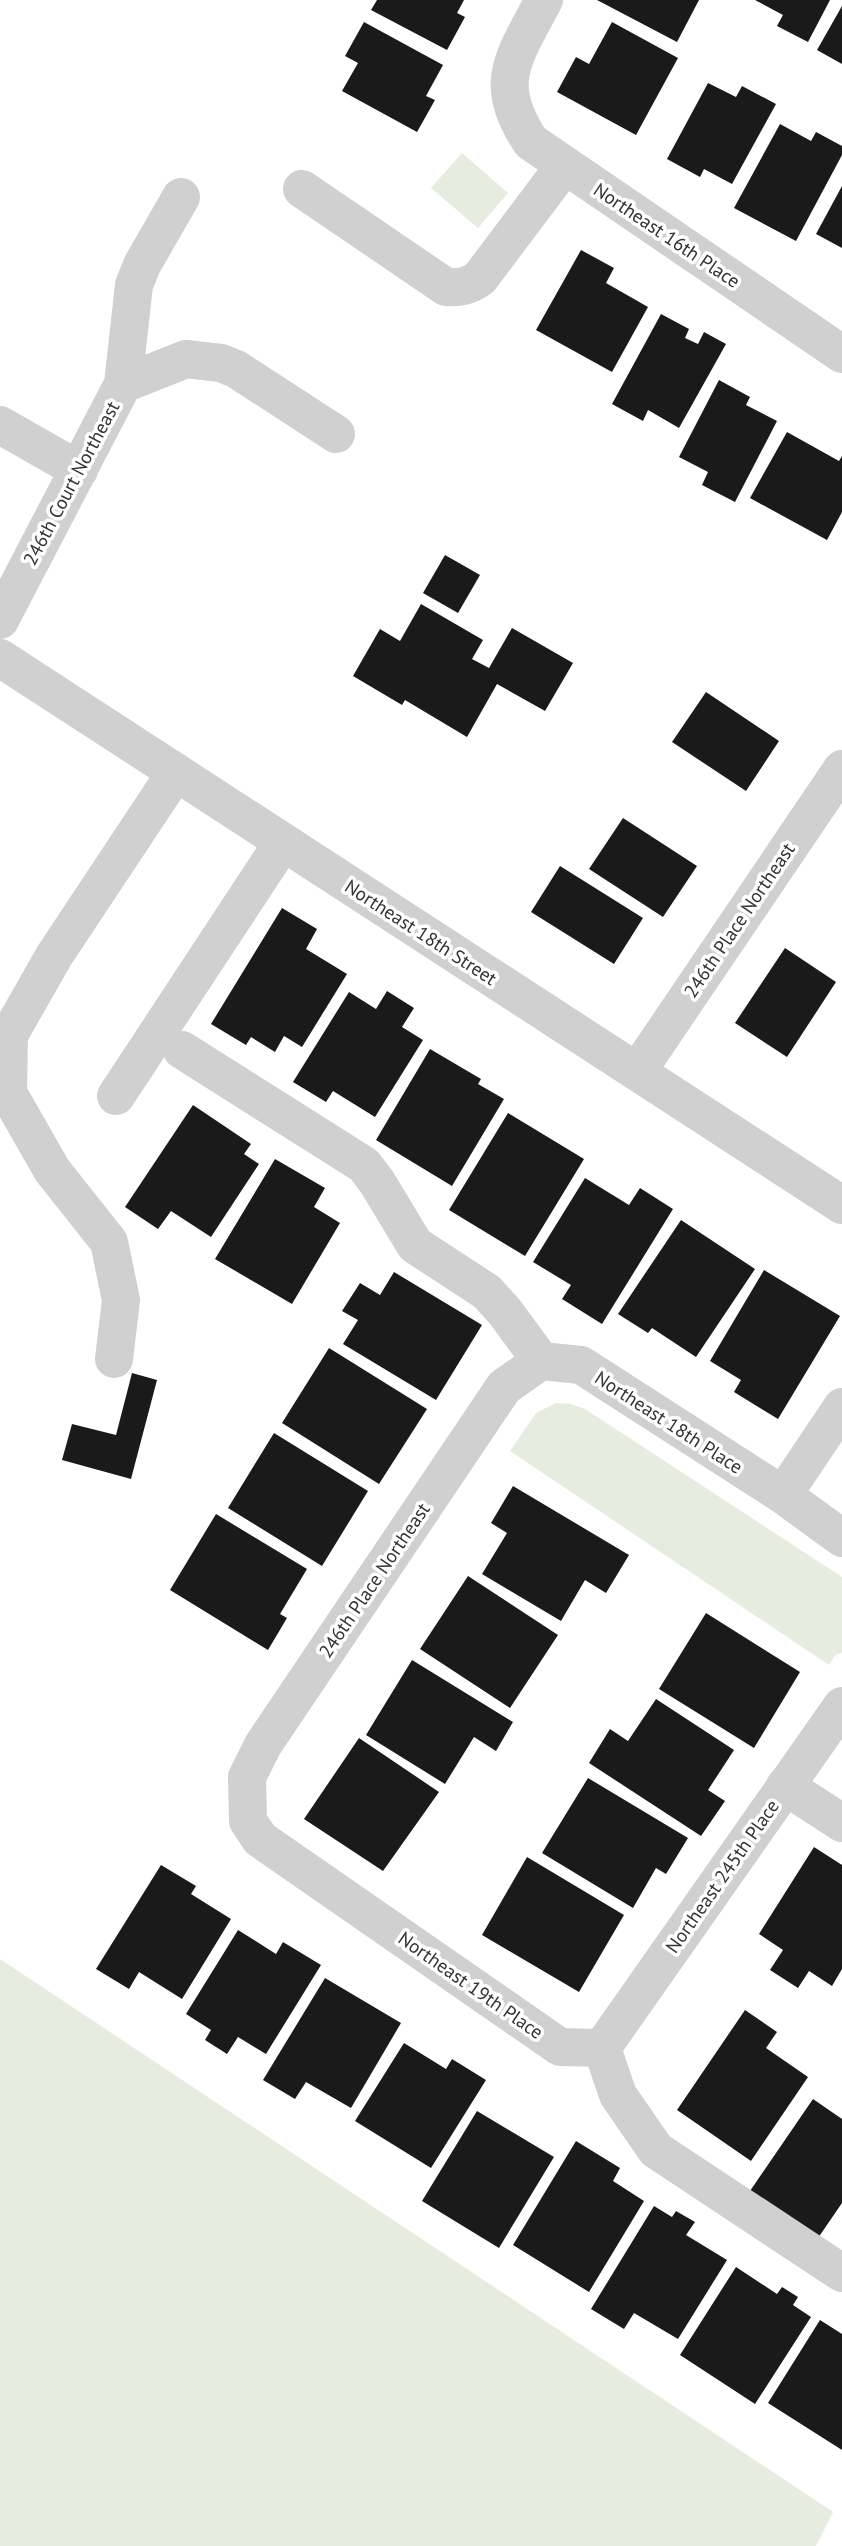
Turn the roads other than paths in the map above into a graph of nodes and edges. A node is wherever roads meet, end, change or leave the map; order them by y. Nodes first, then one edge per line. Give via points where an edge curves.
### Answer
1 (544, 0) edge
2 (565, 165) junction
3 (302, 189) dead end
4 (181, 197) dead end
5 (842, 354) edge
6 (123, 384) junction
7 (0, 425) edge
8 (336, 434) dead end
9 (79, 470) junction
10 (0, 620) edge
11 (0, 658) edge
12 (842, 769) edge
13 (176, 772) junction
14 (283, 842) junction
15 (182, 1050) dead end
16 (637, 1072) junction
17 (116, 1096) dead end
18 (842, 1205) edge
19 (114, 1359) dead end
20 (541, 1361) junction
21 (842, 1407) edge
22 (783, 1495) junction
23 (842, 1538) edge
24 (842, 1706) edge
25 (785, 1786) junction
26 (248, 1821) joint
27 (842, 1823) edge
28 (603, 2048) junction
29 (842, 2273) edge

1 - 2 street, Northeast 16th Place via 516,52 509,77 510,102 531,142
2 - 3 street via 480,278 465,287 446,287
2 - 5 street, Northeast 16th Place
4 - 6 street via 134,285
6 - 8 street via 186,359 221,363
6 - 9 street, 246th Court Northeast
7 - 9 street
9 - 10 street, 246th Court Northeast
11 - 13 street, Northeast 18th Street
12 - 16 street, 246th Place Northeast
13 - 14 street, Northeast 18th Street
13 - 19 street via 54,956 9,1035 8,1093 51,1170 109,1242 121,1300
14 - 16 street, Northeast 18th Street
14 - 17 street
15 - 20 street via 364,1165 415,1245 487,1292
16 - 18 street, Northeast 18th Street
20 - 22 street, Northeast 18th Place via 582,1365
20 - 26 street, 246th Place Northeast via 504,1387 263,1745 247,1777
21 - 22 street
22 - 23 street, Northeast 18th Place
24 - 25 street, Northeast 245th Place
25 - 27 street
25 - 28 street, Northeast 245th Place
26 - 28 street, Northeast 19th Place via 260,1839 560,2047
28 - 29 street via 618,2095 656,2150

